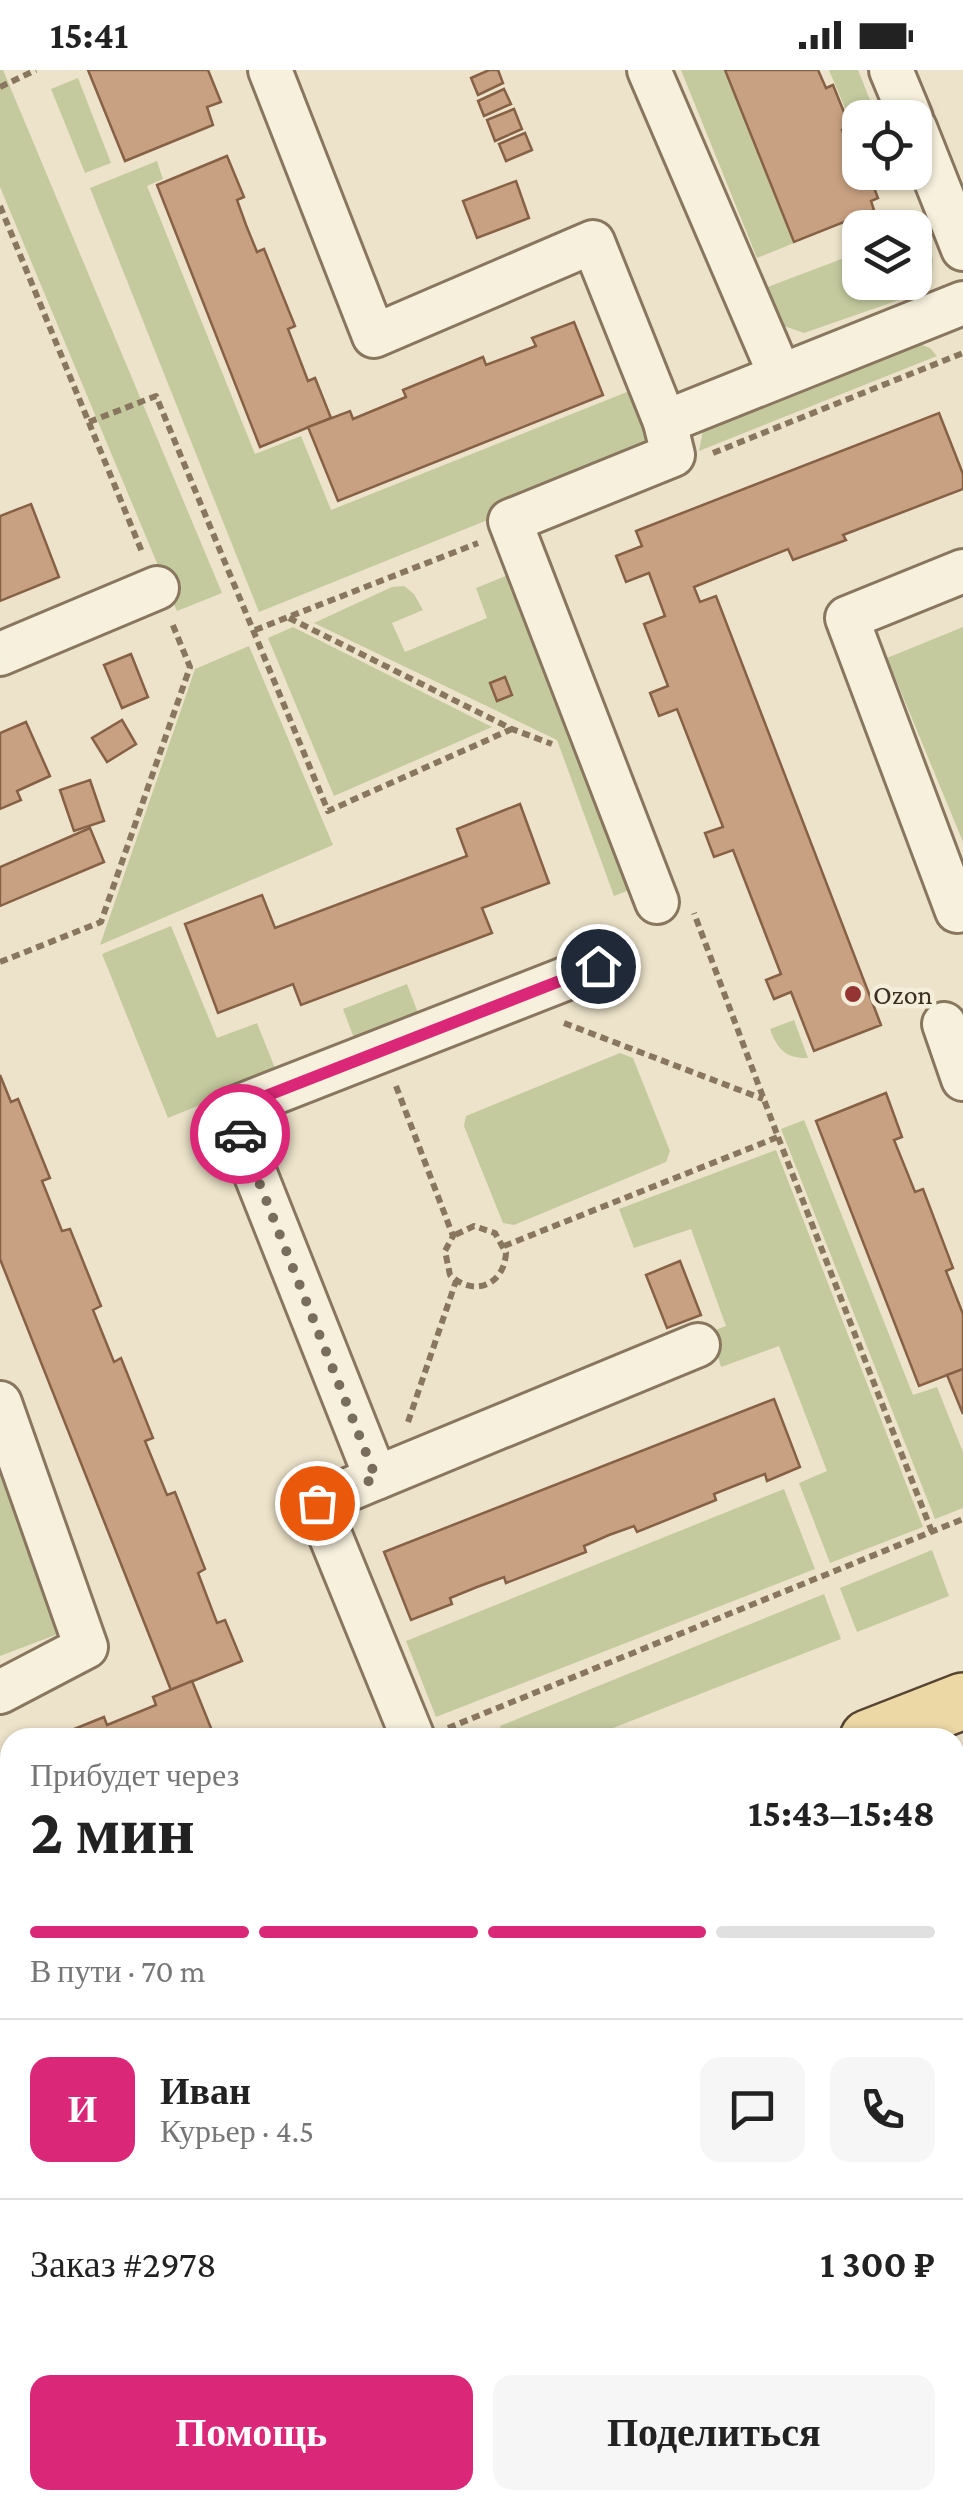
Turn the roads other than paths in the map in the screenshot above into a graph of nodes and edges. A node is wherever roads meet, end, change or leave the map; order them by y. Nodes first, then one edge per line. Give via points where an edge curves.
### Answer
1 (270, 70) edge
2 (648, 70) edge
3 (891, 70) edge
4 (903, 100) edge
5 (932, 171) edge
6 (963, 249) edge
7 (960, 315) edge
8 (780, 375) junction
9 (666, 422) junction
10 (963, 571) edge
11 (157, 588) road end
12 (0, 654) edge
13 (657, 902) dead end
14 (957, 911) dead end
15 (598, 966) dead end
16 (944, 1024) dead end
17 (963, 1079) edge
18 (698, 1345) dead end
19 (0, 1403) edge
20 (384, 1474) junction
21 (0, 1692) edge
22 (963, 1700) edge
23 (425, 1728) edge
24 (904, 1728) edge

1 - 9 lane via 374,336 593,242
2 - 8 lane
3 - 4 lane
5 - 6 lane
7 - 8 lane
8 - 9 lane
9 - 13 lane via 673,455 510,520
10 - 14 lane via 847,618
11 - 12 lane
15 - 20 lane via 230,1110
16 - 17 lane
18 - 20 lane
19 - 21 lane via 86,1647
20 - 23 lane via 317,1503
22 - 24 main road

